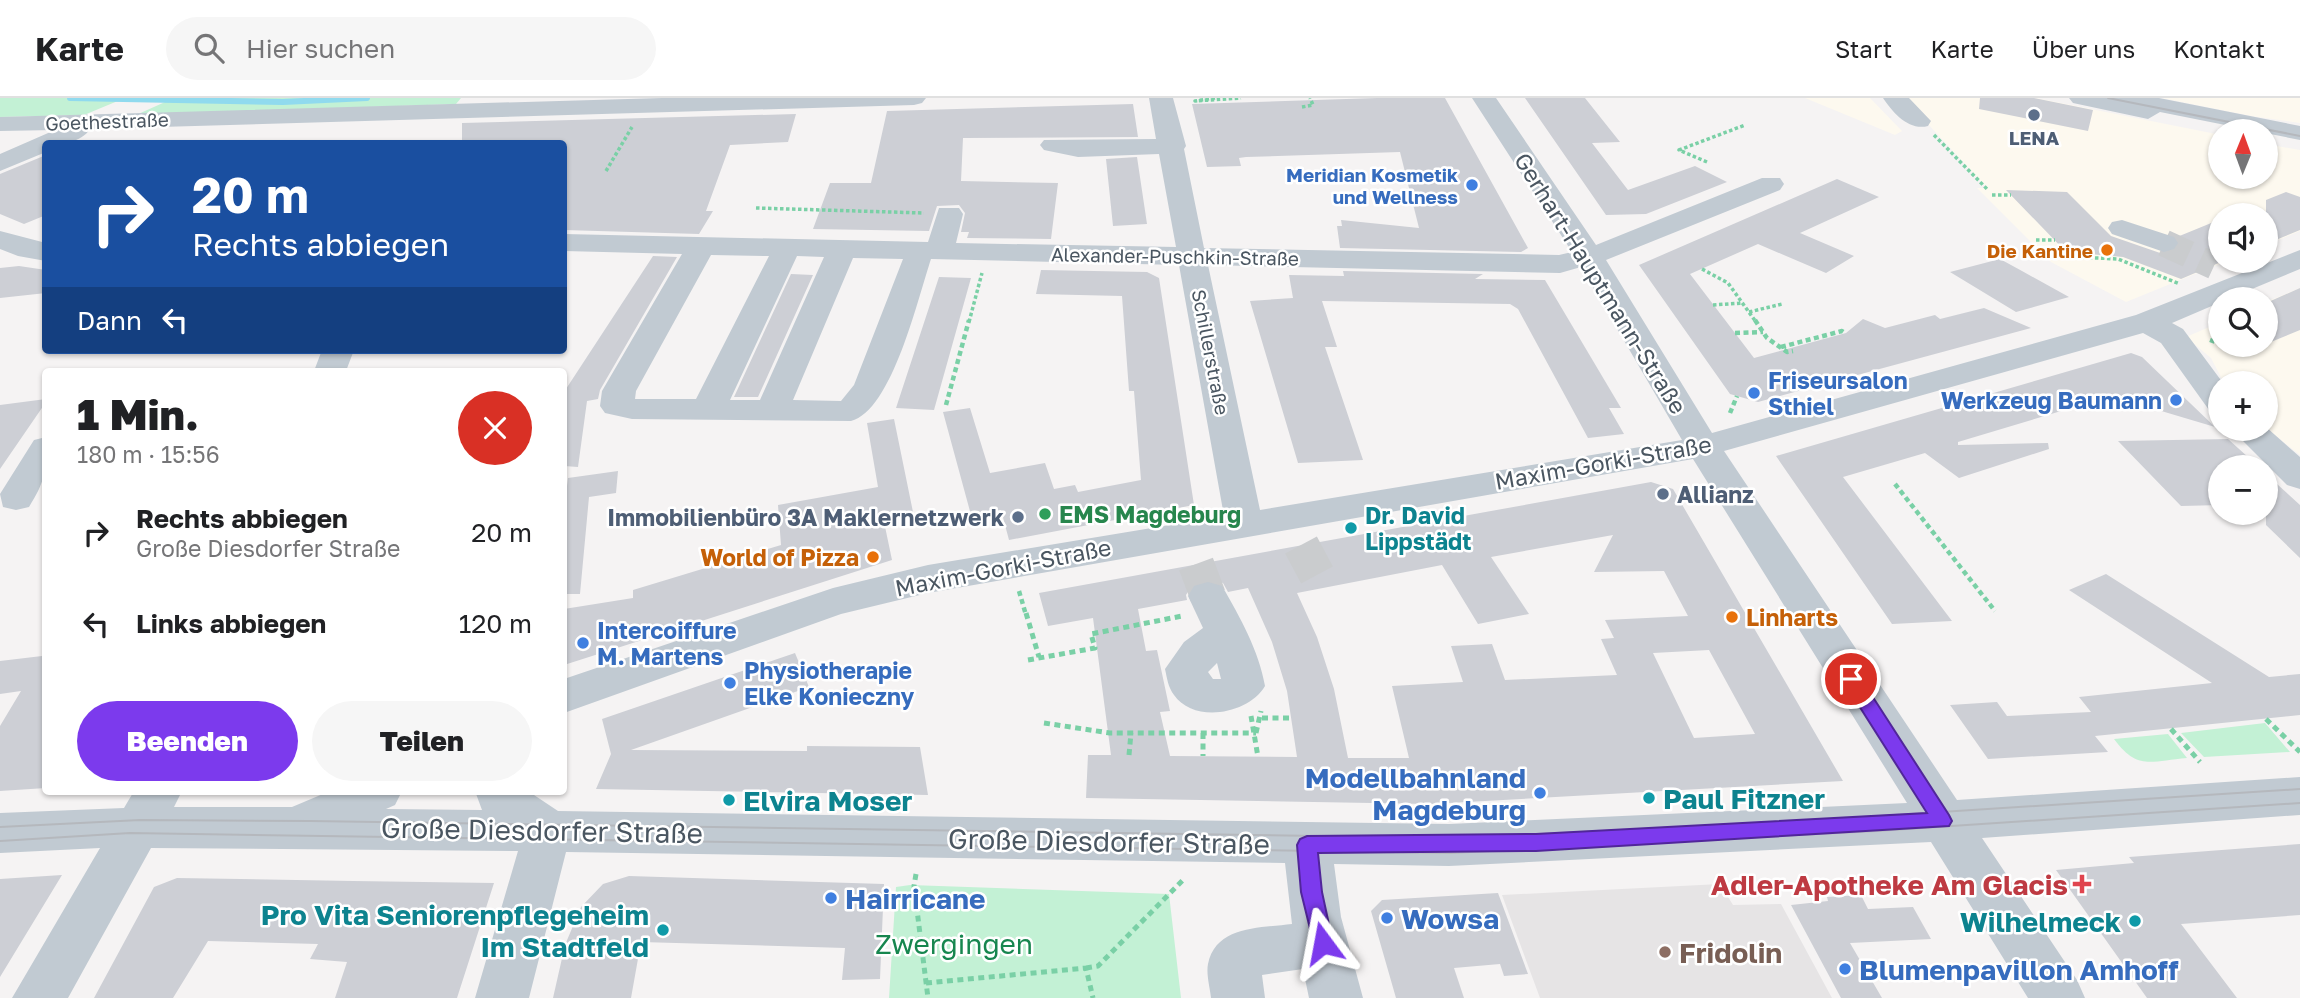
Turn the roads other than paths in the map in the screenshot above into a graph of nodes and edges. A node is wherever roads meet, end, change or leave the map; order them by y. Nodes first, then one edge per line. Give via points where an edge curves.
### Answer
1 (914, 98) edge
2 (1161, 98) edge
3 (1484, 98) edge
4 (1895, 98) edge
5 (2081, 98) edge
6 (2123, 98) edge
7 (145, 100) edge
8 (478, 104) edge
9 (214, 118) junction
10 (98, 121) junction
11 (1919, 121) road end
12 (0, 124) edge
13 (2208, 124) edge
14 (2300, 133) edge
15 (457, 135) dead end
16 (2278, 137) edge
17 (54, 140) edge
18 (189, 140) edge
19 (2300, 142) edge
20 (42, 145) edge
21 (1053, 145) dead end
22 (1173, 146) junction
23 (0, 163) edge
24 (1772, 184) dead end
25 (949, 214) road end
26 (42, 227) edge
27 (2122, 228) dead end
28 (4, 241) edge
29 (567, 243) edge
30 (2164, 243) tunnel mouth
31 (701, 246) junction
32 (787, 248) junction
33 (842, 249) junction
34 (42, 251) edge
35 (930, 251) junction
36 (1588, 256) junction
37 (1193, 257) junction
38 (2300, 259) edge
39 (2231, 273) tunnel mouth
40 (2248, 281) junction
41 (2147, 322) junction
42 (2208, 385) edge
43 (708, 410) junction
44 (772, 411) junction
45 (2261, 441) edge
46 (1702, 445) junction
47 (2300, 477) edge
48 (1244, 524) junction
49 (1205, 588) junction
50 (567, 695) edge
51 (1253, 702) road end
52 (370, 795) edge
53 (498, 795) edge
54 (2300, 796) edge
55 (149, 809) edge
56 (1942, 821) junction
57 (295, 827) junction
58 (548, 830) junction
59 (0, 833) edge
60 (1307, 845) junction
61 (1323, 943) junction
62 (39, 998) edge
63 (502, 998) edge
64 (1238, 998) edge
65 (1336, 998) edge
66 (2058, 998) edge

1 - 8 street, Goethestraße
2 - 22 street, Schillerstraße
3 - 36 street, Gerhart-Hauptmann-Straße
4 - 11 street
5 - 13 street
6 - 14 street
7 - 10 street
8 - 9 street, Goethestraße
8 - 15 street
9 - 10 street, Goethestraße
9 - 18 street, Goethestraße
10 - 12 street, Goethestraße
10 - 17 street
16 - 19 street
20 - 23 street
21 - 22 street via 1078,149
22 - 37 street, Schillerstraße
24 - 36 street, Alexander-Puschkin-Straße
25 - 35 street
26 - 28 street
27 - 30 street
28 - 34 street
29 - 31 street, Alexander-Puschkin-Straße
31 - 32 street, Alexander-Puschkin-Straße
31 - 43 street via 619,391 617,406
32 - 33 street, Alexander-Puschkin-Straße
32 - 43 street
33 - 35 street, Alexander-Puschkin-Straße
33 - 44 street
35 - 37 street, Alexander-Puschkin-Straße
35 - 44 street via 870,387 851,411
36 - 37 street, Alexander-Puschkin-Straße via 1560,264
36 - 46 street, Gerhart-Hauptmann-Straße
37 - 48 street, Schillerstraße
38 - 40 street, Maxim-Gorki-Straße
39 - 40 street
40 - 41 street, Maxim-Gorki-Straße
41 - 42 street via 2172,336
41 - 46 street, Maxim-Gorki-Straße
43 - 44 street
45 - 47 street
46 - 48 street, Maxim-Gorki-Straße via 1306,529
46 - 56 street, Gerhart-Hauptmann-Straße
48 - 49 street, Maxim-Gorki-Straße
49 - 50 street, Maxim-Gorki-Straße via 928,579 833,602
49 - 51 street via 1185,677 1194,690 1210,696 1233,695
52 - 57 street
53 - 58 street
54 - 56 street, Große Diesdorfer Straße
55 - 57 street, Große Diesdorfer Straße
55 - 59 street, Große Diesdorfer Straße
55 - 62 street
56 - 60 street, Große Diesdorfer Straße via 1536,843
56 - 66 street, Gerhart-Hauptmann-Straße
57 - 58 street, Große Diesdorfer Straße
58 - 60 street, Große Diesdorfer Straße
58 - 63 street
60 - 61 street
61 - 64 street via 1242,954 1234,965
61 - 65 street

